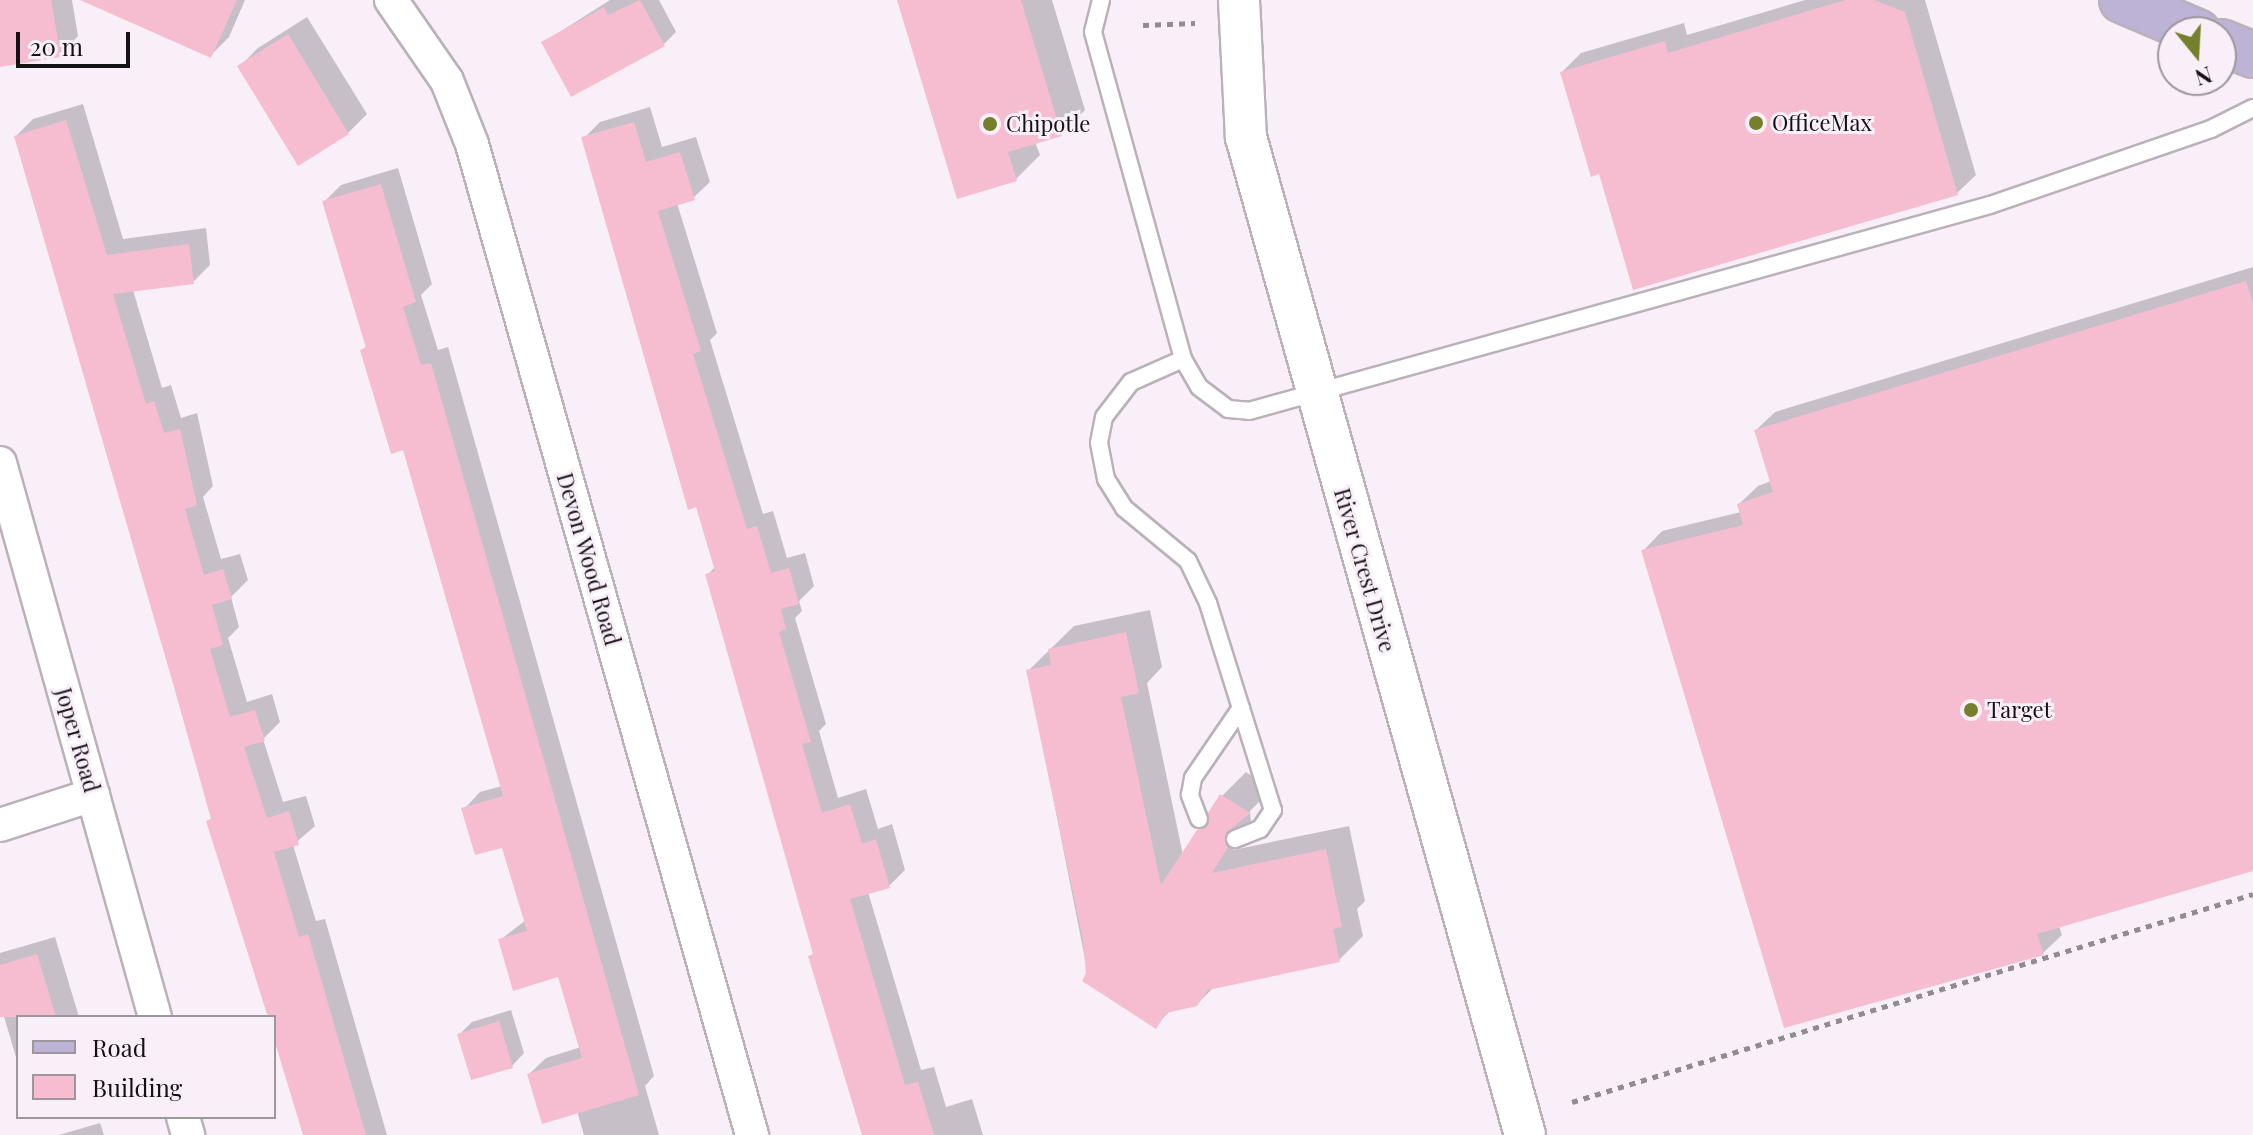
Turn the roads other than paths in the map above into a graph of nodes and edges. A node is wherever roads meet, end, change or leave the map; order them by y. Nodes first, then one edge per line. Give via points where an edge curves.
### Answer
1 (1101, 0) edge
2 (1239, 0) edge
3 (2122, 0) edge
4 (404, 4) edge
5 (2160, 16) edge
6 (2253, 108) edge
7 (1183, 359) junction
8 (1315, 393) junction
9 (0, 463) edge
10 (1241, 708) junction
11 (93, 795) junction
12 (1199, 819) dead end
13 (0, 825) edge
14 (1235, 839) dead end
15 (154, 1015) edge
16 (752, 1135) edge
17 (1525, 1135) edge

1 - 7 lane via 1093,32
2 - 8 street, River Crest Drive via 1246,137
3 - 5 main road
4 - 16 street, Devon Wood Road via 447,81 472,144
6 - 8 lane via 2211,129 1990,205
7 - 8 lane via 1199,387 1228,409 1249,411
7 - 10 lane via 1131,382 1104,417 1099,443 1106,479 1124,508 1188,561 1208,603
8 - 17 street, River Crest Drive
9 - 11 street, Joper Road
10 - 12 lane via 1207,752 1190,795
10 - 14 lane via 1273,810 1260,829
11 - 13 street
11 - 15 street, Joper Road

